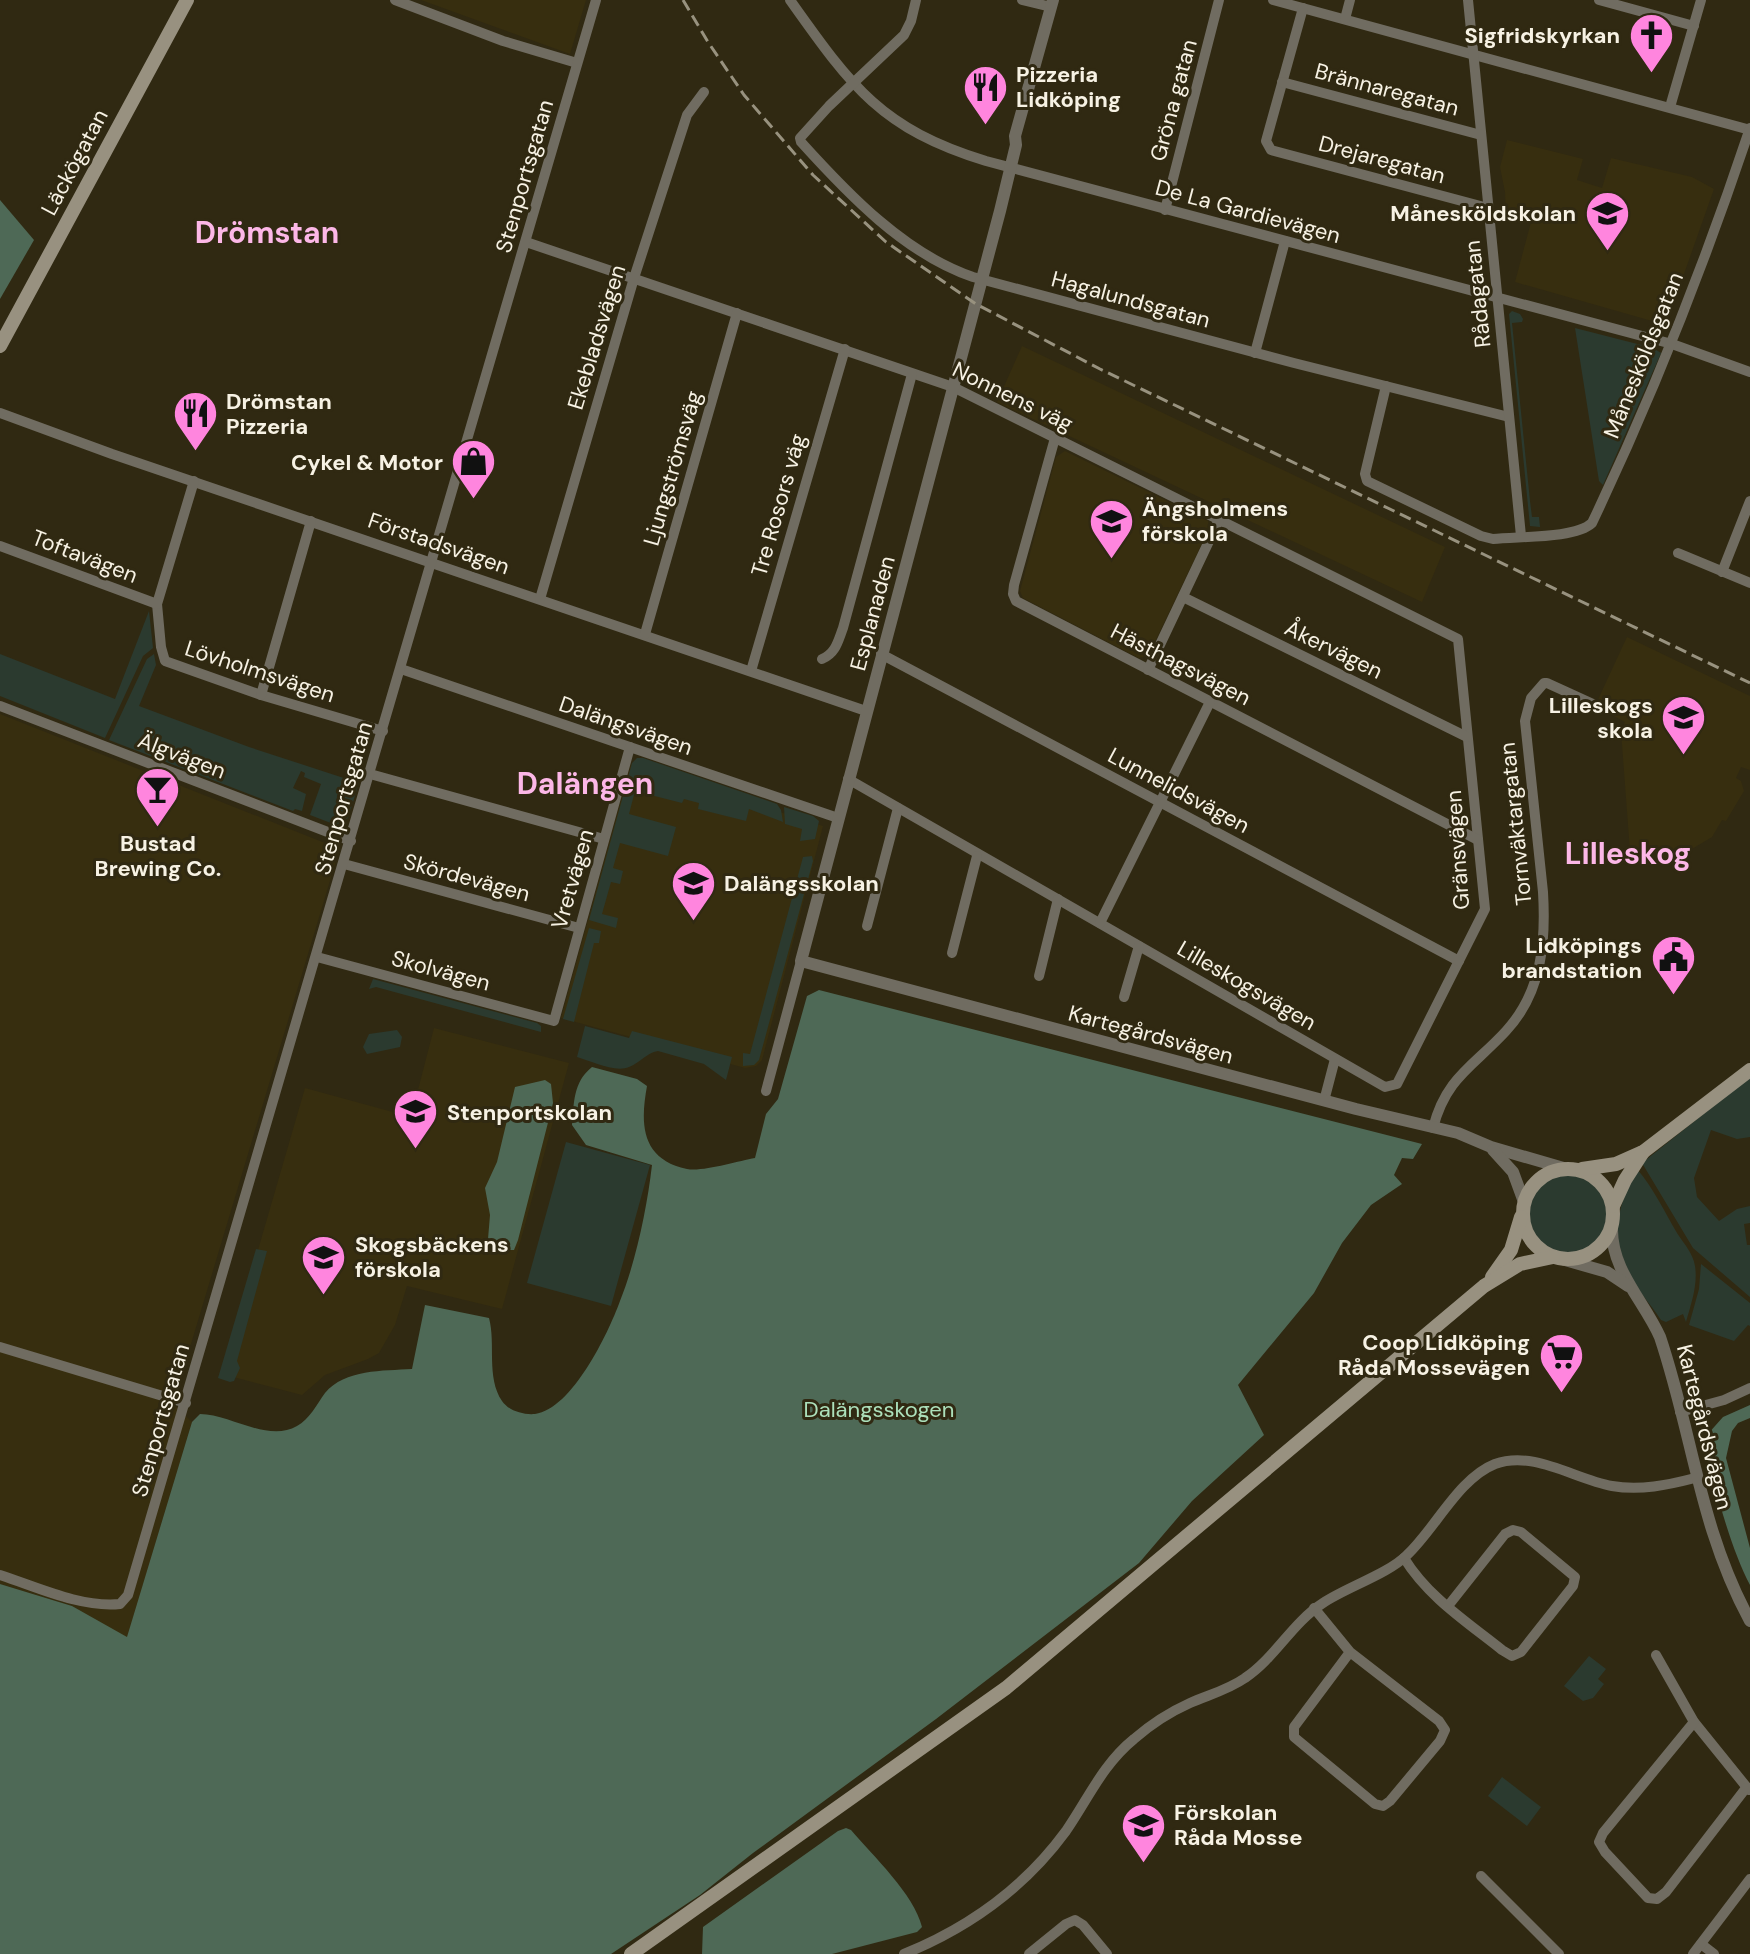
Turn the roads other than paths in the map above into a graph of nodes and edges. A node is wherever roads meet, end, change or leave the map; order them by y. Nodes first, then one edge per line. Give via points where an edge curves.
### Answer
1 (187, 0) edge
2 (395, 0) edge
3 (596, 0) edge
4 (790, 0) edge
5 (916, 0) edge
6 (1022, 0) edge
7 (1219, 0) edge
8 (1273, 0) edge
9 (1350, 0) edge
10 (1468, 0) edge
11 (1599, 0) edge
12 (1701, 0) edge
13 (1055, 2) edge
14 (1303, 8) junction
15 (1345, 19) junction
16 (1694, 26) junction
17 (1473, 54) junction
18 (577, 63) junction
19 (1282, 82) junction
20 (853, 84) junction
21 (704, 92) dead end
22 (1670, 107) junction
23 (1750, 129) edge
24 (1481, 135) junction
25 (1010, 166) junction
26 (1488, 208) junction
27 (1165, 210) junction
28 (1285, 241) junction
29 (526, 242) junction
30 (634, 278) junction
31 (982, 279) junction
32 (1498, 298) junction
33 (737, 313) junction
34 (1672, 344) junction
35 (0, 346) edge
36 (845, 349) junction
37 (1255, 353) junction
38 (1750, 372) edge
39 (912, 374) junction
40 (1386, 386) junction
41 (953, 387) junction
42 (0, 413) edge
43 (1509, 417) junction
44 (1055, 438) junction
45 (194, 481) junction
46 (1750, 501) edge
47 (1219, 520) junction
48 (311, 521) junction
49 (1521, 536) junction
50 (0, 546) edge
51 (1678, 553) dead end
52 (432, 562) junction
53 (1722, 572) junction
54 (1750, 583) edge
55 (1183, 597) junction
56 (540, 599) junction
57 (157, 604) junction
58 (645, 634) junction
59 (1459, 640) joint
60 (881, 654) junction
61 (822, 659) dead end
62 (401, 669) junction
63 (1148, 670) junction
64 (751, 671) junction
65 (261, 695) junction
66 (1210, 702) junction
67 (1593, 704) dead end
68 (0, 706) edge
69 (866, 711) junction
70 (383, 731) junction
71 (1467, 737) junction
72 (630, 747) junction
73 (370, 774) junction
74 (848, 779) junction
75 (1160, 802) junction
76 (898, 808) junction
77 (838, 818) junction
78 (604, 839) junction
79 (1478, 840) junction
80 (351, 841) junction
81 (977, 856) junction
82 (344, 864) junction
83 (1058, 899) junction
84 (1100, 923) junction
85 (867, 926) dead end
86 (579, 928) junction
87 (1139, 946) junction
88 (952, 953) dead end
89 (317, 957) junction
90 (801, 961) junction
91 (1459, 961) junction
92 (1039, 976) dead end
93 (1124, 997) dead end
94 (554, 1021) joint
95 (1335, 1059) junction
96 (1750, 1070) edge
97 (1397, 1084) joint
98 (766, 1091) dead end
99 (1324, 1101) junction
100 (1433, 1128) junction
101 (1491, 1147) junction
102 (1643, 1152) junction
103 (1573, 1169) junction
104 (1524, 1205) junction
105 (1613, 1206) junction
106 (1612, 1228) junction
107 (1559, 1258) junction
108 (1484, 1286) junction
109 (1634, 1290) junction
110 (0, 1347) edge
111 (1750, 1388) edge
112 (186, 1403) junction
113 (1680, 1412) junction
114 (1695, 1478) junction
115 (1404, 1558) junction
116 (0, 1575) edge
117 (1448, 1606) junction
118 (1314, 1608) junction
119 (1750, 1621) edge
120 (1350, 1652) junction
121 (1656, 1655) dead end
122 (1694, 1722) junction
123 (1748, 1790) edge
124 (1481, 1876) dead end
125 (1750, 1879) edge
126 (1701, 1944) junction
127 (631, 1954) edge
128 (904, 1954) edge
129 (1029, 1954) edge
130 (1107, 1954) edge
131 (1559, 1954) edge
132 (1693, 1954) edge
133 (1714, 1954) edge

1 - 35 main road, Läckögatan
2 - 18 street
3 - 18 street, Stenportsgatan
4 - 20 street, De La Gardievägen
5 - 20 street via 904,35
6 - 13 street
7 - 27 street, Gröna gatan
8 - 14 street
9 - 15 street
10 - 17 street, Rådagatan
11 - 16 street
12 - 16 street
13 - 25 street, Esplanaden
14 - 15 street
14 - 19 street
15 - 17 street
16 - 22 street
17 - 22 street
17 - 24 street, Rådagatan
18 - 29 street, Stenportsgatan
19 - 24 street, Brännaregatan
19 - 26 street, Drejaregatan via 1266,141 1271,150
20 - 25 street, De La Gardievägen via 885,115 914,133 964,155
20 - 31 street, Hagalundsgatan via 802,133 801,142 852,196 936,262
21 - 30 street, Ekebladsvägen via 687,115
22 - 23 street
23 - 34 street, Månesköldsgatan
24 - 26 street, Rådagatan
25 - 27 street, De La Gardievägen
25 - 31 street, Esplanaden
26 - 32 street, Rådagatan
27 - 28 street, De La Gardievägen
28 - 32 street, De La Gardievägen
28 - 37 street
29 - 30 street, Nonnens väg
29 - 52 street, Stenportsgatan
30 - 33 street, Nonnens väg
30 - 56 street, Ekebladsvägen
31 - 37 street, Hagalundsgatan
31 - 41 street, Esplanaden
32 - 34 street, De La Gardievägen
32 - 43 street, Rådagatan
33 - 36 street, Nonnens väg
33 - 58 street, Ljungströmsväg
34 - 38 street, De La Gardievägen
34 - 49 street, Månesköldsgatan via 1592,523 1581,531
36 - 39 street, Nonnens väg
36 - 64 street, Tre Rosors väg
37 - 40 street, Hagalundsgatan
39 - 41 street, Nonnens väg
39 - 61 street via 843,628 836,648
40 - 43 street, Hagalundsgatan
40 - 49 street via 1365,478 1481,536
41 - 44 street, Nonnens väg
41 - 60 street, Esplanaden
42 - 45 street, Förstadsvägen
43 - 49 street, Rådagatan
44 - 47 street, Nonnens väg
44 - 63 street, Hästhagsvägen via 1014,598
45 - 48 street, Förstadsvägen
45 - 57 street, Lövholmsvägen
46 - 53 street
47 - 55 street
47 - 59 street, Nonnens väg
48 - 52 street, Förstadsvägen
48 - 65 street
50 - 57 street, Toftavägen
51 - 53 street
52 - 56 street, Förstadsvägen
52 - 62 street, Stenportsgatan
53 - 54 street
55 - 63 street
55 - 71 street, Åkervägen
56 - 58 street, Förstadsvägen
57 - 65 street, Lövholmsvägen via 165,661
58 - 64 street, Förstadsvägen
59 - 71 street, Gränsvägen
60 - 69 street, Esplanaden
60 - 75 street, Lunnelidsvägen
62 - 70 street, Stenportsgatan
62 - 72 street, Dalängsvägen
63 - 66 street, Hästhagsvägen
64 - 69 street, Förstadsvägen
65 - 70 street, Lövholmsvägen
66 - 75 street
66 - 79 street, Hästhagsvägen
67 - 100 street, Tornväktargatan via 1547,683 1531,698 1525,721 1545,919 1541,961 1517,1018 1454,1081
68 - 80 street, Älgvägen
69 - 74 street, Esplanaden
70 - 73 street, Stenportsgatan
71 - 79 street, Gränsvägen
72 - 77 street, Dalängsvägen
72 - 78 street, Vretvägen
73 - 78 street
73 - 80 street, Stenportsgatan
74 - 76 street, Lilleskogsvägen
74 - 77 street, Esplanaden
75 - 84 street
75 - 91 street, Lunnelidsvägen
76 - 81 street, Lilleskogsvägen
76 - 85 street
77 - 90 street, Esplanaden
78 - 86 street, Vretvägen
79 - 91 street, Gränsvägen via 1485,909
80 - 82 street, Stenportsgatan
81 - 83 street, Lilleskogsvägen
81 - 88 street
82 - 86 street, Skördevägen
82 - 89 street, Stenportsgatan
83 - 84 street, Lilleskogsvägen
83 - 92 street
84 - 87 street, Lilleskogsvägen
86 - 94 street, Vretvägen
87 - 93 street
87 - 95 street, Lilleskogsvägen
89 - 94 street, Skolvägen
89 - 112 street, Stenportsgatan
90 - 98 street, Esplanaden
90 - 99 street, Kartegårdsvägen
91 - 97 street, Gränsvägen
95 - 97 street, Lilleskogsvägen via 1385,1087
95 - 99 street
96 - 102 main road
99 - 100 street, Kartegårdsvägen
100 - 101 street, Kartegårdsvägen
101 - 103 street, Kartegårdsvägen
101 - 104 street via 1513,1172
102 - 103 main road via 1604,1168
102 - 105 main road
103 - 104 main road via 1544,1175
103 - 105 main road via 1598,1180
104 - 107 main road via 1528,1235 1536,1246
104 - 108 main road via 1511,1250
105 - 106 main road
106 - 107 main road via 1593,1252
106 - 109 street, Kartegårdsvägen via 1615,1258
107 - 108 main road via 1520,1264
107 - 109 street, Kartegårdsvägen via 1607,1272
108 - 127 main road via 1006,1688
109 - 113 street, Kartegårdsvägen via 1660,1337
110 - 112 street
111 - 113 street
112 - 116 street, Stenportsgatan via 128,1595 120,1604 76,1599
113 - 114 street, Kartegårdsvägen
114 - 115 street via 1654,1487 1616,1486 1530,1461 1504,1462 1469,1483
114 - 119 street, Kartegårdsvägen via 1718,1551
115 - 117 street
115 - 118 street
117 - 117 street via 1502,1650 1518,1655 1575,1577 1513,1530
118 - 120 street
118 - 128 street via 1247,1677 1179,1708 1134,1738 1106,1768 1034,1870 955,1930
120 - 120 street via 1445,1730 1383,1806 1294,1737 1294,1727
121 - 122 street
122 - 123 street
122 - 123 street via 1603,1833 1599,1842 1605,1852 1648,1898 1657,1899
124 - 131 street
125 - 126 street
126 - 132 street
126 - 133 street
129 - 130 street via 1075,1920

